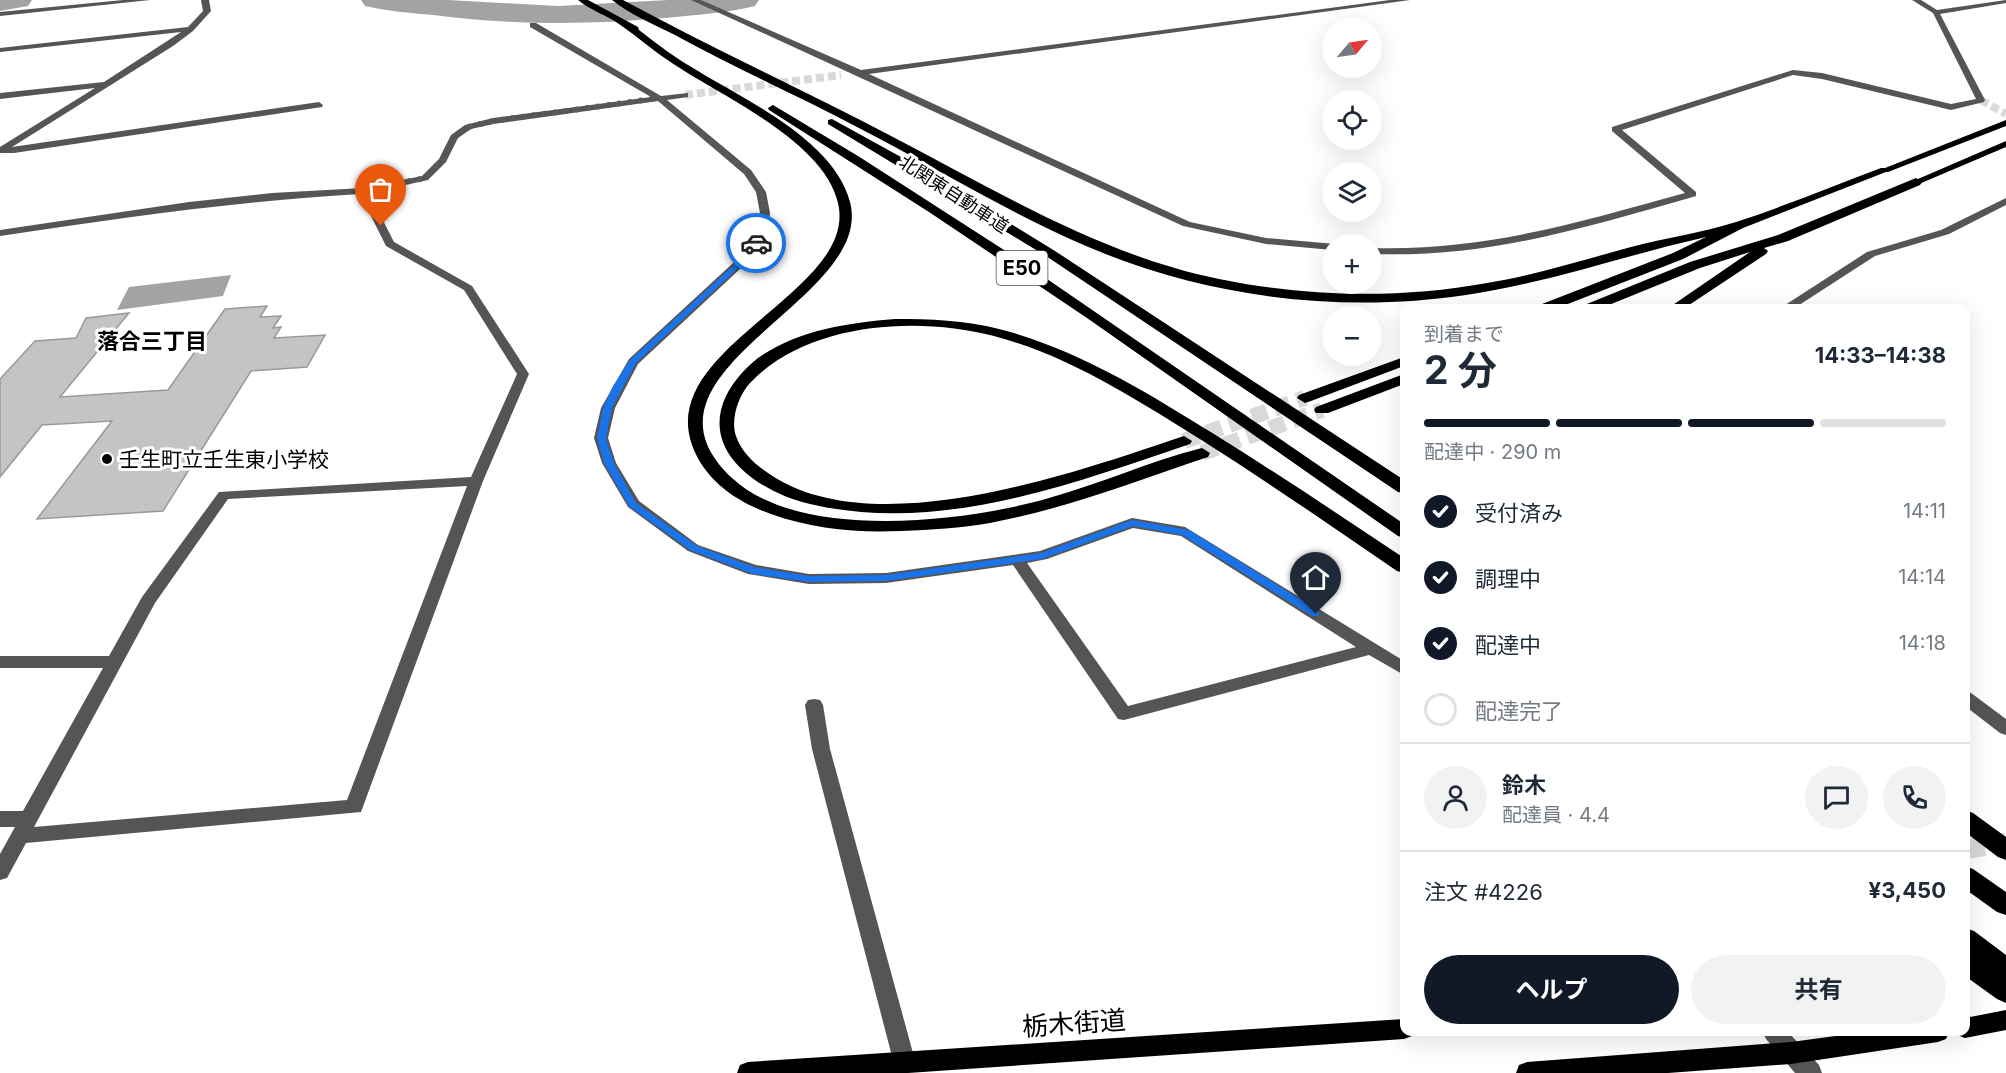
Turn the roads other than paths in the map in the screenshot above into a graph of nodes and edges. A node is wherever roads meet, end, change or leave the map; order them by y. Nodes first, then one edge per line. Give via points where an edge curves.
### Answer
1 (146, 0) edge
2 (205, 0) edge
3 (582, 0) edge
4 (616, 0) edge
5 (695, 0) edge
6 (1332, 0) edge
7 (1406, 0) edge
8 (1916, 0) edge
9 (2006, 1) edge
10 (1347, 8) junction
11 (1936, 12) junction
12 (0, 14) edge
13 (533, 25) dead end
14 (626, 25) junction
15 (190, 29) junction
16 (0, 50) edge
17 (715, 52) junction
18 (860, 72) junction
19 (841, 75) tunnel mouth
20 (109, 84) junction
21 (685, 95) tunnel mouth
22 (0, 96) edge
23 (659, 98) junction
24 (319, 105) dead end
25 (2006, 123) edge
26 (2006, 144) edge
27 (1, 150) edge
28 (1885, 170) joint
29 (1916, 182) joint
30 (363, 191) junction
31 (2006, 201) edge
32 (1739, 225) junction
33 (0, 233) edge
34 (1783, 238) junction
35 (1322, 246) edge
36 (1382, 250) edge
37 (1555, 304) edge
38 (1599, 304) edge
39 (1681, 304) edge
40 (1793, 304) edge
41 (1400, 362) edge
42 (1400, 381) edge
43 (1305, 398) tunnel mouth
44 (1322, 410) tunnel mouth
45 (1184, 441) tunnel mouth
46 (1202, 453) tunnel mouth
47 (476, 481) junction
48 (1400, 485) edge
49 (1400, 529) edge
50 (1017, 560) junction
51 (1400, 564) edge
52 (1371, 649) junction
53 (0, 662) edge
54 (116, 662) junction
55 (1400, 667) edge
56 (1970, 701) edge
57 (814, 705) dead end
58 (2006, 728) edge
59 (0, 819) edge
60 (29, 819) junction
61 (1970, 823) edge
62 (20, 836) junction
63 (2006, 850) edge
64 (0, 872) edge
65 (1971, 880) edge
66 (2006, 905) edge
67 (1970, 943) edge
68 (2006, 962) edge
69 (1970, 966) edge
70 (1970, 969) edge
71 (2006, 970) edge
72 (2006, 991) edge
73 (2006, 1020) edge
74 (1970, 1027) edge
75 (1400, 1029) edge
76 (1777, 1036) edge
77 (1910, 1036) edge
78 (1791, 1053) junction
79 (905, 1064) junction
80 (748, 1073) edge
81 (1527, 1073) edge
82 (1811, 1073) edge

1 - 12 street
2 - 15 street via 207,11
3 - 14 highway, 北関東自動車道 / E50
4 - 17 highway, 北関東自動車道 / E50
5 - 18 street
6 - 10 street
7 - 10 street
8 - 11 street
9 - 11 street
10 - 18 street
11 - 36 street via 1981,100 1951,107 1793,72 1615,129 1692,194 1528,240 1444,252
13 - 23 street
14 - 46 highway via 674,61 798,140 833,174 846,207 839,243 827,263 731,354 709,380 699,404 695,429 702,453 736,491 805,519 847,526 943,524 1001,516 1053,503
14 - 49 highway, 北関東自動車道 / E50 via 765,103 965,230
15 - 16 street
15 - 20 street
17 - 32 highway via 804,94 1060,230 1141,262 1213,282 1332,297 1464,291 1551,274
17 - 48 highway, 北関東自動車道 / E50 via 997,220 1155,320
18 - 19 street
18 - 35 street via 1187,224 1266,241
20 - 22 street
20 - 27 street
21 - 23 street
23 - 30 street via 468,127 454,137 443,159 425,178
23 - 50 street via 748,172 761,192 765,213 763,229 750,254 633,362 608,408 601,438 609,463 633,504 693,548 753,570 809,579 886,578
24 - 27 street
25 - 28 main road
26 - 29 main road
28 - 32 highway
29 - 34 highway
30 - 33 street via 189,205
30 - 47 street via 390,244 468,288 523,374
31 - 40 street via 1945,232 1871,254
32 - 37 highway via 1678,256
34 - 38 highway via 1695,265
34 - 39 highway
41 - 43 highway
42 - 44 highway
45 - 51 highway via 1065,481 982,501 892,508 808,498 775,484 750,469 727,433 728,411 739,385 758,365 809,338 874,324 943,324 994,332 1091,368 1148,399
47 - 54 street via 224,495 148,601
47 - 62 street via 354,807
50 - 52 street via 1042,556 1132,523 1185,532
50 - 52 street via 1124,714
52 - 55 street
53 - 54 street
54 - 60 street
56 - 58 street
57 - 79 street via 821,749
59 - 60 street
60 - 62 street
61 - 63 highway
62 - 64 street
65 - 66 highway
67 - 71 highway
68 - 70 main road
69 - 72 highway
73 - 74 main road
75 - 79 main road, 栃木街道
76 - 78 street
77 - 78 main road
78 - 81 main road
78 - 82 street
79 - 80 main road, 栃木街道

